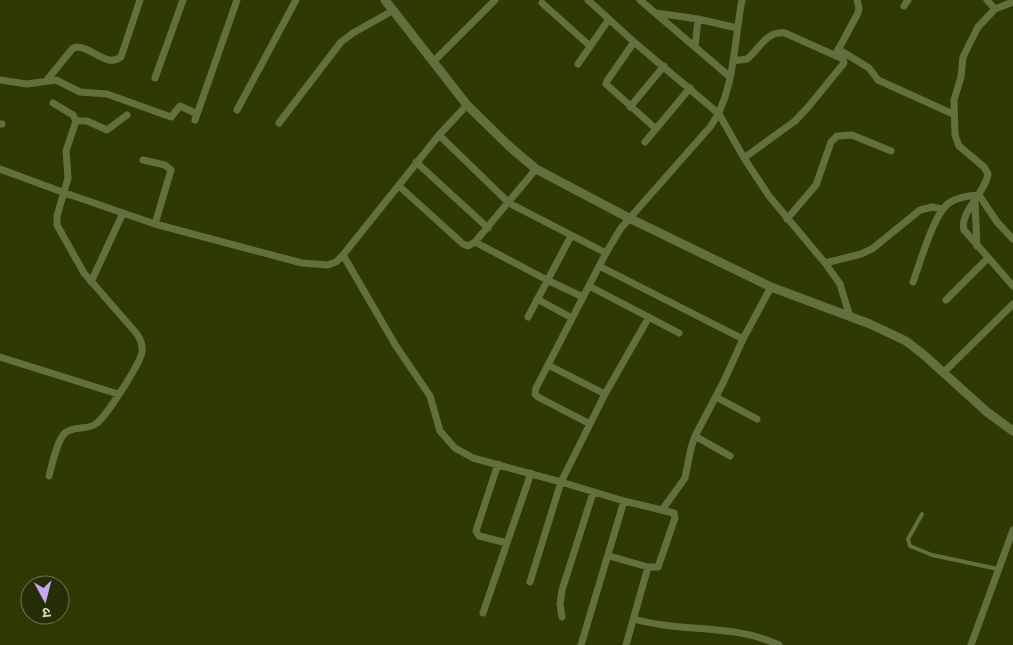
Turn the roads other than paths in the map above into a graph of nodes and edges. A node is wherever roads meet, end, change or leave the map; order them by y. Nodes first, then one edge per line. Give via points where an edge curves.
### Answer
1 (140, 0) edge
2 (183, 0) edge
3 (238, 0) edge
4 (296, 0) edge
5 (385, 0) edge
6 (496, 0) edge
7 (640, 0) edge
8 (742, 0) edge
9 (857, 0) edge
10 (987, 0) edge
11 (592, 1) edge
12 (1013, 2) edge
13 (542, 4) dead end
14 (995, 9) junction
15 (394, 10) junction
16 (656, 13) junction
17 (609, 19) junction
18 (698, 19) junction
19 (737, 28) junction
20 (634, 42) junction
21 (590, 46) junction
22 (695, 48) junction
23 (837, 52) junction
24 (434, 61) junction
25 (733, 62) junction
26 (578, 64) dead end
27 (664, 66) junction
28 (730, 77) junction
29 (156, 78) dead end
30 (0, 80) edge
31 (47, 80) junction
32 (690, 88) junction
33 (54, 103) dead end
34 (466, 104) junction
35 (630, 107) junction
36 (237, 110) dead end
37 (127, 114) dead end
38 (719, 114) junction
39 (953, 114) junction
40 (76, 121) junction
41 (279, 122) dead end
42 (656, 129) junction
43 (439, 135) junction
44 (645, 142) dead end
45 (890, 150) dead end
46 (744, 158) junction
47 (143, 160) dead end
48 (416, 162) junction
49 (0, 169) edge
50 (536, 169) junction
51 (399, 186) junction
52 (65, 193) junction
53 (979, 195) junction
54 (509, 203) junction
55 (975, 203) junction
56 (942, 209) junction
57 (123, 213) junction
58 (630, 218) junction
59 (788, 219) junction
60 (155, 224) junction
61 (488, 228) junction
62 (570, 236) junction
63 (1013, 240) edge
64 (475, 242) junction
65 (977, 246) junction
66 (606, 254) junction
67 (343, 255) junction
68 (988, 258) junction
69 (825, 263) junction
70 (599, 266) junction
71 (546, 280) junction
72 (91, 282) junction
73 (913, 282) dead end
74 (589, 286) junction
75 (1013, 286) edge
76 (771, 287) junction
77 (583, 297) junction
78 (537, 299) junction
79 (946, 300) dead end
80 (1012, 307) edge
81 (528, 316) dead end
82 (649, 317) junction
83 (850, 317) junction
84 (572, 318) junction
85 (680, 333) dead end
86 (742, 339) junction
87 (0, 357) edge
88 (548, 365) junction
89 (943, 373) junction
90 (118, 394) junction
91 (605, 394) junction
92 (716, 397) junction
93 (757, 419) dead end
94 (590, 424) junction
95 (1013, 431) edge
96 (695, 436) junction
97 (730, 456) dead end
98 (498, 464) junction
99 (531, 473) junction
100 (49, 476) dead end
101 (560, 482) junction
102 (593, 493) junction
103 (624, 501) junction
104 (662, 510) junction
105 (922, 514) dead end
106 (1013, 530) edge
107 (507, 543) junction
108 (609, 556) junction
109 (648, 568) junction
110 (998, 569) junction
111 (530, 582) dead end
112 (483, 612) dead end
113 (562, 617) dead end
114 (634, 619) junction
115 (580, 645) edge
116 (626, 645) edge
117 (779, 645) edge
118 (971, 645) edge

1 - 31 street via 121,57 110,61 81,48 73,48
2 - 29 street
3 - 31 street via 196,117 180,106 171,117 117,97 99,92 80,92 56,80
4 - 36 street
5 - 15 street
6 - 24 street
7 - 16 street
8 - 19 street
9 - 23 street via 858,13
10 - 14 street
11 - 17 street
12 - 14 street
13 - 21 street
14 - 39 street via 978,27 963,57
15 - 24 street
15 - 41 street via 340,42
16 - 18 street
16 - 22 street
17 - 20 street
17 - 21 street
18 - 19 street
18 - 22 street
19 - 25 street
20 - 27 street
20 - 35 street via 606,84
21 - 26 street
22 - 28 street
23 - 25 street via 779,32 766,38 747,60
23 - 39 street via 869,68 878,80
23 - 46 street via 844,63 809,106 795,121
24 - 34 street
25 - 28 street
27 - 32 street
27 - 35 street
28 - 38 street
30 - 31 street via 37,84
32 - 38 street
32 - 42 street
33 - 40 street via 74,115
34 - 43 street
34 - 50 street
35 - 42 street
37 - 40 street via 107,130 87,121
38 - 46 street
38 - 58 street
39 - 53 street via 959,146 988,174
40 - 52 street via 66,156
42 - 44 street
43 - 48 street
43 - 54 street
45 - 59 street via 852,135 836,136 816,185
46 - 59 street
47 - 60 street via 165,165 171,170
48 - 51 street
48 - 61 street
49 - 52 street
50 - 54 street
50 - 58 street
51 - 64 street via 463,244 468,246
51 - 67 street
52 - 57 street
52 - 72 street via 57,225
53 - 55 street
53 - 56 street via 954,200
53 - 63 street via 996,222
54 - 61 street
54 - 62 street
55 - 65 street
55 - 65 street via 965,216 963,226
56 - 69 street via 920,210 872,249
56 - 73 street
57 - 60 street
57 - 72 street
58 - 66 street
58 - 76 street
59 - 69 street
60 - 67 street via 302,263 328,265
61 - 64 street
62 - 66 street
62 - 71 street
64 - 71 street
65 - 68 street
66 - 70 street
67 - 98 street via 396,346 430,396 440,431 463,454
68 - 75 street
68 - 79 street
69 - 83 street via 843,292
70 - 74 street
70 - 86 street
71 - 77 street
71 - 78 street
72 - 90 street via 137,334 142,345 141,356
74 - 77 street
74 - 82 street
76 - 83 street
76 - 86 street
77 - 84 street
78 - 81 street
78 - 84 street
80 - 89 street
82 - 85 street
82 - 91 street
83 - 89 street via 906,341
84 - 88 street
86 - 92 street
87 - 90 street
88 - 91 street
88 - 94 street via 535,394
89 - 95 street
90 - 100 street via 97,423 72,429 63,435
91 - 94 street
92 - 93 street
92 - 96 street
94 - 101 street
96 - 97 street
96 - 104 street via 685,478
98 - 99 street
98 - 107 street via 476,531 479,536
99 - 101 street
99 - 107 street
101 - 102 street
101 - 111 street
102 - 103 street
102 - 113 street via 562,590
103 - 104 street
103 - 108 street
104 - 109 street via 674,514 675,518 660,565
105 - 110 lane via 908,539 910,546 932,555
106 - 110 street
107 - 112 street
108 - 109 street
108 - 115 street
109 - 114 street
110 - 118 street
114 - 116 street
114 - 117 street via 652,624 728,630 755,635

